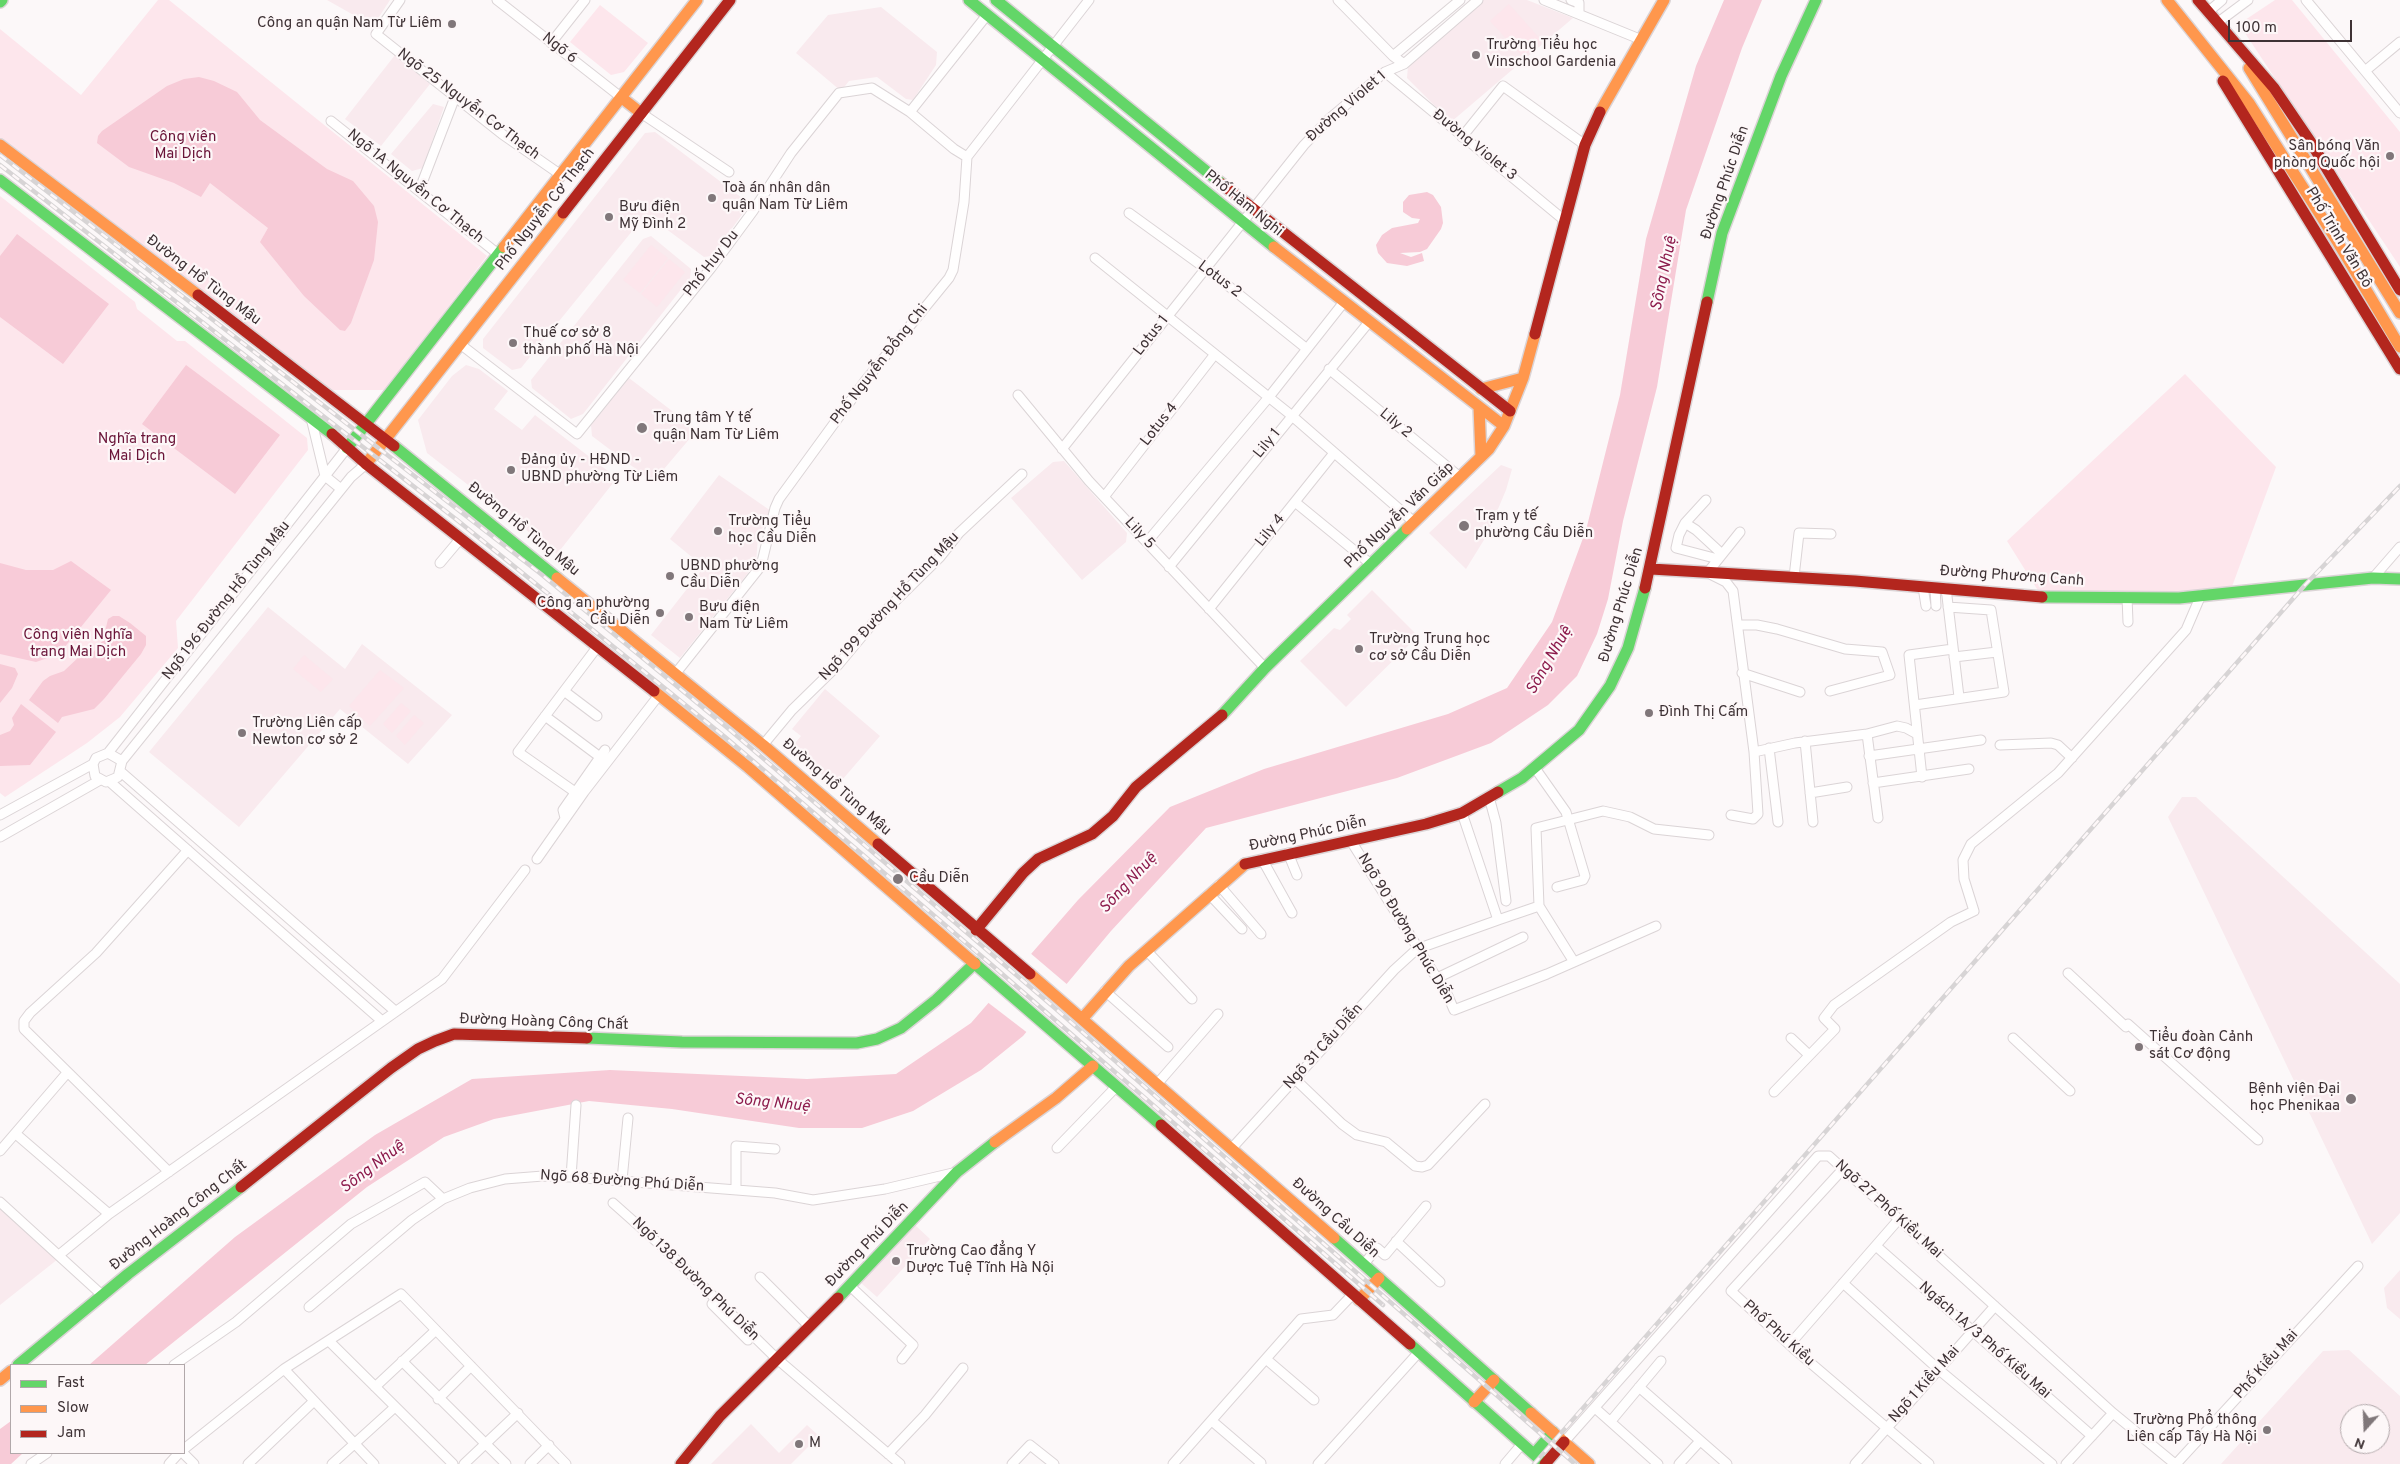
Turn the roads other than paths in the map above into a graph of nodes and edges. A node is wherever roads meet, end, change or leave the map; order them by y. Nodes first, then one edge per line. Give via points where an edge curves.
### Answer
1 (400, 0) edge
2 (497, 0) edge
3 (585, 0) edge
4 (697, 0) edge
5 (730, 0) edge
6 (969, 0) edge
7 (996, 0) edge
8 (1089, 0) edge
9 (1460, 0) edge
10 (1478, 0) edge
11 (1544, 0) edge
12 (1572, 0) edge
13 (1664, 0) edge
14 (1816, 0) edge
15 (2167, 0) edge
16 (2198, 0) edge
17 (2222, 0) edge
18 (2248, 0) edge
19 (2306, 0) edge
20 (1341, 1) edge
21 (2208, 12) junction
22 (1579, 14) junction
23 (988, 15) junction
24 (2217, 23) junction
25 (1642, 40) junction
26 (2400, 42) edge
27 (551, 43) junction
28 (2236, 45) junction
29 (1052, 46) junction
30 (2204, 46) junction
31 (1393, 56) junction
32 (1042, 59) junction
33 (1404, 64) junction
34 (2365, 71) junction
35 (1385, 72) junction
36 (455, 97) junction
37 (622, 98) junction
38 (910, 112) junction
39 (641, 113) junction
40 (2400, 113) edge
41 (331, 120) dead end
42 (1462, 136) junction
43 (0, 145) edge
44 (1585, 145) junction
45 (967, 157) junction
46 (729, 172) dead end
47 (561, 175) junction
48 (0, 180) edge
49 (420, 191) junction
50 (1253, 209) junction
51 (1129, 213) dead end
52 (1564, 220) junction
53 (1242, 222) junction
54 (498, 254) junction
55 (1095, 258) dead end
56 (1205, 269) junction
57 (2400, 290) edge
58 (176, 296) junction
59 (1344, 302) junction
60 (2400, 313) edge
61 (203, 317) junction
62 (1169, 317) junction
63 (1369, 322) junction
64 (460, 344) junction
65 (2400, 346) edge
66 (1307, 349) junction
67 (1215, 354) junction
68 (1329, 369) junction
69 (2400, 369) edge
70 (1523, 378) junction
71 (1481, 389) junction
72 (1018, 395) dead end
73 (1269, 397) junction
74 (1479, 407) junction
75 (1510, 412) junction
76 (1292, 415) junction
77 (311, 418) junction
78 (366, 423) junction
79 (1504, 426) junction
80 (386, 439) junction
81 (347, 448) junction
82 (1062, 450) junction
83 (1334, 453) junction
84 (1482, 456) junction
85 (366, 464) junction
86 (1022, 474) dead end
87 (325, 476) junction
88 (1461, 478) junction
89 (341, 489) junction
90 (1104, 497) junction
91 (1706, 500) dead end
92 (1295, 502) junction
93 (1414, 522) junction
94 (1685, 523) junction
95 (1740, 532) dead end
96 (1831, 534) dead end
97 (461, 538) junction
98 (1147, 542) junction
99 (2400, 547) edge
100 (1720, 556) junction
101 (440, 563) dead end
102 (1372, 565) junction
103 (1169, 566) junction
104 (1651, 569) junction
105 (1706, 572) junction
106 (1794, 577) junction
107 (2373, 578) junction
108 (2400, 579) edge
109 (1935, 588) junction
110 (2127, 597) junction
111 (2199, 601) junction
112 (1926, 606) dead end
113 (1936, 606) dead end
114 (1948, 607) junction
115 (1209, 610) junction
116 (2128, 622) dead end
117 (1739, 625) junction
118 (602, 635) junction
119 (1997, 652) junction
120 (1954, 653) junction
121 (1265, 668) junction
122 (1742, 673) junction
123 (667, 684) junction
124 (564, 691) junction
125 (1830, 691) dead end
126 (1800, 692) dead end
127 (1959, 698) junction
128 (1915, 705) junction
129 (545, 716) junction
130 (598, 716) dead end
131 (1867, 734) junction
132 (1917, 734) junction
133 (1981, 740) dead end
134 (1805, 741) junction
135 (763, 745) junction
136 (2000, 745) dead end
137 (1769, 748) junction
138 (1920, 748) junction
139 (1754, 752) junction
140 (108, 754) junction
141 (2074, 755) junction
142 (1870, 756) junction
143 (122, 761) junction
144 (93, 764) junction
145 (1535, 768) junction
146 (1969, 770) dead end
147 (121, 772) junction
148 (1922, 777) junction
149 (104, 781) junction
150 (786, 782) junction
151 (1873, 783) junction
152 (1847, 786) dead end
153 (575, 792) junction
154 (1810, 793) junction
155 (1489, 797) junction
156 (1462, 813) junction
157 (0, 815) edge
158 (1732, 815) dead end
159 (565, 818) junction
160 (1878, 818) dead end
161 (1568, 819) junction
162 (1778, 822) dead end
163 (1814, 822) dead end
164 (1709, 835) dead end
165 (0, 837) edge
166 (1351, 841) junction
167 (188, 850) junction
168 (1287, 854) junction
169 (537, 859) dead end
170 (1260, 859) junction
171 (525, 870) dead end
172 (1295, 875) dead end
173 (1219, 886) junction
174 (1557, 887) dead end
175 (1273, 892) dead end
176 (1209, 894) junction
177 (1506, 900) dead end
178 (1540, 906) junction
179 (1292, 913) dead end
180 (1498, 920) junction
181 (1656, 926) dead end
182 (1242, 928) dead end
183 (976, 930) junction
184 (1262, 934) dead end
185 (1523, 938) dead end
186 (316, 942) junction
187 (1417, 948) junction
188 (1146, 950) junction
189 (306, 954) junction
190 (1574, 962) junction
191 (975, 963) junction
192 (2068, 973) dead end
193 (1436, 978) junction
194 (1105, 991) junction
195 (1058, 999) joint
196 (1192, 999) dead end
197 (395, 1012) junction
198 (1218, 1014) dead end
199 (1082, 1019) junction
200 (382, 1021) junction
201 (1791, 1038) dead end
202 (2012, 1038) dead end
203 (1168, 1048) dead end
204 (1809, 1055) junction
205 (1094, 1066) junction
206 (67, 1073) junction
207 (1295, 1079) junction
208 (1158, 1083) junction
209 (1116, 1087) junction
210 (2070, 1091) dead end
211 (1774, 1092) dead end
212 (1485, 1104) dead end
213 (576, 1105) dead end
214 (628, 1118) dead end
215 (16, 1134) junction
216 (2258, 1140) dead end
217 (1057, 1148) dead end
218 (1232, 1148) junction
219 (775, 1149) dead end
220 (0, 1151) edge
221 (1843, 1169) junction
222 (169, 1172) junction
223 (957, 1172) junction
224 (571, 1177) junction
225 (622, 1180) junction
226 (736, 1190) junction
227 (443, 1199) junction
228 (0, 1202) edge
229 (613, 1203) dead end
230 (1426, 1206) dead end
231 (110, 1214) junction
232 (1899, 1220) junction
233 (1396, 1241) junction
234 (1876, 1246) junction
235 (59, 1254) junction
236 (1364, 1264) junction
237 (2358, 1266) dead end
238 (760, 1277) dead end
239 (1379, 1278) junction
240 (1440, 1282) dead end
241 (1843, 1283) junction
242 (850, 1286) junction
243 (102, 1295) junction
244 (1356, 1297) junction
245 (712, 1304) dead end
246 (1995, 1306) junction
247 (309, 1307) dead end
248 (809, 1326) junction
249 (436, 1330) junction
250 (1972, 1331) junction
251 (329, 1341) junction
252 (1790, 1344) junction
253 (1418, 1352) junction
254 (902, 1359) dead end
255 (1266, 1359) junction
256 (774, 1360) junction
257 (1661, 1361) dead end
258 (402, 1362) junction
259 (19, 1364) edge
260 (175, 1364) edge
261 (471, 1366) junction
262 (963, 1368) dead end
263 (284, 1369) junction
264 (1938, 1369) junction
265 (10, 1372) edge
266 (0, 1380) edge
267 (1494, 1380) junction
268 (375, 1387) junction
269 (1639, 1387) junction
270 (438, 1399) junction
271 (1314, 1400) dead end
272 (314, 1401) junction
273 (1474, 1402) junction
274 (395, 1407) junction
275 (1595, 1408) junction
276 (518, 1413) junction
277 (2113, 1413) junction
278 (1212, 1421) junction
279 (1611, 1421) junction
280 (1886, 1428) junction
281 (1553, 1432) junction
282 (2092, 1436) junction
283 (1700, 1440) junction
284 (1564, 1442) junction
285 (486, 1443) junction
286 (354, 1444) junction
287 (1522, 1444) junction
288 (549, 1445) junction
289 (185, 1448) edge
290 (46, 1454) edge
291 (178, 1454) edge
292 (184, 1454) edge
293 (888, 1454) junction
294 (1534, 1454) junction
295 (1261, 1463) edge
296 (32, 1464) edge
297 (169, 1464) edge
298 (194, 1464) edge
299 (248, 1464) edge
300 (332, 1464) edge
301 (374, 1464) edge
302 (453, 1464) edge
303 (464, 1464) edge
304 (506, 1464) edge
305 (530, 1464) edge
306 (566, 1464) edge
307 (681, 1464) edge
308 (900, 1464) edge
309 (1012, 1464) edge
310 (1054, 1464) edge
311 (1173, 1464) edge
312 (1318, 1464) edge
313 (1505, 1464) edge
314 (1545, 1464) edge
315 (1589, 1464) edge
316 (1658, 1464) edge
317 (1679, 1464) edge
318 (1727, 1464) edge
319 (1855, 1464) edge
320 (1929, 1464) edge
321 (2052, 1464) edge
322 (2066, 1464) edge
323 (2176, 1464) edge

1 - 36 street, Ngõ 25 Nguyễn Cơ Thạch via 376,34
2 - 27 street, Ngõ 6
3 - 27 street
4 - 37 main road, Phố Nguyễn Cơ Thạch
5 - 39 main road, Phố Nguyễn Cơ Thạch
6 - 23 main road, Phố Hàm Nghi
7 - 29 main road, Phố Hàm Nghi
8 - 29 street
9 - 31 street
10 - 33 street, Đường Violet 1
11 - 22 street
12 - 22 street via 1579,3
13 - 25 main road, Phố Nguyễn Văn Giáp
14 - 104 main road, Đường Phúc Diễn via 1781,76 1722,233
15 - 30 main road, Phố Trịnh Văn Bô
16 - 21 main road, Phố Trịnh Văn Bô
17 - 21 street
18 - 24 street
19 - 34 street
20 - 31 street
21 - 24 main road, Phố Trịnh Văn Bô
22 - 25 street
23 - 32 main road, Phố Hàm Nghi
23 - 38 street
24 - 28 main road, Phố Trịnh Văn Bô
25 - 44 main road, Phố Nguyễn Văn Giáp via 1598,115
26 - 34 street
27 - 37 street, Ngõ 6
28 - 57 main road, Phố Trịnh Văn Bô via 2274,88 2310,140
28 - 60 main road, Phố Trịnh Văn Bô
29 - 32 street
29 - 50 main road, Phố Hàm Nghi
30 - 65 main road, Phố Trịnh Văn Bô via 2249,103
30 - 69 main road, Phố Trịnh Văn Bô
31 - 33 street
32 - 45 street
32 - 53 main road, Phố Hàm Nghi
33 - 35 street, Đường Violet 1
34 - 40 street
35 - 42 street, Đường Violet 3
35 - 50 street, Đường Violet 1 via 1310,138
36 - 47 street, Ngõ 25 Nguyễn Cơ Thạch
36 - 49 street
37 - 39 main road
37 - 47 main road, Phố Nguyễn Cơ Thạch
38 - 45 street, Phố Huy Du
38 - 64 street, Phố Huy Du via 872,88 839,93 791,154 711,268 577,434
39 - 46 street
39 - 64 main road, Phố Nguyễn Cơ Thạch
41 - 49 street, Ngõ 1A Nguyễn Cơ Thạch
42 - 44 street via 1503,86
42 - 52 street, Đường Violet 3
43 - 58 main road, Đường Hồ Tùng Mậu
44 - 52 main road, Phố Nguyễn Văn Giáp
45 - 123 street, Phố Nguyễn Đổng Chi via 964,202 949,278 865,381 780,499 761,566
47 - 54 main road, Phố Nguyễn Cơ Thạch
48 - 58 main road, Đường Hồ Tùng Mậu
49 - 54 street, Ngõ 1A Nguyễn Cơ Thạch
50 - 53 street, Đường Violet 1
50 - 71 main road, Phố Hàm Nghi
51 - 56 street, Lotus 2
52 - 70 main road, Phố Nguyễn Văn Giáp
53 - 56 street, Lotus 1
53 - 59 main road, Phố Hàm Nghi
54 - 78 main road, Phố Nguyễn Cơ Thạch
55 - 62 street
56 - 62 street, Lotus 1
56 - 66 street, Lotus 2
58 - 61 main road, Đường Hồ Tùng Mậu
58 - 61 main road, Đường Hồ Tùng Mậu
59 - 63 main road, Phố Hàm Nghi
59 - 66 street
61 - 77 main road, Đường Hồ Tùng Mậu
61 - 78 main road, Đường Hồ Tùng Mậu
62 - 67 street
62 - 82 street, Lotus 1
63 - 68 street, Lily 1
63 - 74 main road, Phố Hàm Nghi
64 - 80 main road, Phố Nguyễn Cơ Thạch
66 - 73 street
67 - 73 street
67 - 90 street, Lotus 4
68 - 76 street, Lily 1
68 - 88 street, Lily 2
70 - 71 main road
70 - 75 main road, Phố Nguyễn Văn Giáp
71 - 75 main road, Phố Hàm Nghi
72 - 82 street, Lily 5
73 - 76 street
73 - 98 street
74 - 79 main road, Phố Hàm Nghi
74 - 84 main road
75 - 79 main road, Phố Nguyễn Văn Giáp
76 - 83 street
76 - 103 street, Lily 1
77 - 81 main road, Đường Hồ Tùng Mậu
77 - 87 street
78 - 80 main road, Đường Hồ Tùng Mậu
78 - 81 main road, Phố Nguyễn Cơ Thạch
79 - 84 main road, Phố Nguyễn Văn Giáp
80 - 85 main road, Phố Nguyễn Cơ Thạch
80 - 118 main road, Đường Hồ Tùng Mậu
81 - 85 main road, Đường Hồ Tùng Mậu
81 - 87 street, Ngõ 196 Đường Hồ Tùng Mậu
82 - 90 street, Lily 5
83 - 92 street, Lily 4
83 - 93 street
84 - 88 main road, Phố Nguyễn Văn Giáp
85 - 89 street, Ngõ 196 Đường Hồ Tùng Mậu
85 - 97 main road, Đường Hồ Tùng Mậu
86 - 135 street, Ngõ 199 Đường Hồ Tùng Mậu via 959,533
87 - 89 street
87 - 140 street, Ngõ 196 Đường Hồ Tùng Mậu
88 - 93 main road, Phố Nguyễn Văn Giáp
89 - 143 street, Ngõ 196 Đường Hồ Tùng Mậu
90 - 98 street, Lily 5
91 - 94 street
92 - 102 street
92 - 115 street, Lily 4
93 - 102 main road, Phố Nguyễn Văn Giáp
94 - 100 street
94 - 100 street via 1678,535 1676,548
95 - 100 street
96 - 106 street via 1799,533
97 - 101 street
97 - 118 main road, Đường Hồ Tùng Mậu
98 - 103 street, Lily 5
99 - 107 street
100 - 105 street
102 - 121 main road, Phố Nguyễn Văn Giáp
103 - 115 street, Lily 5
104 - 105 main road, Đường Phương Canh
104 - 145 main road, Đường Phúc Diễn via 1628,648 1610,686 1577,733
105 - 106 main road, Đường Phương Canh
105 - 117 street via 1730,586
106 - 109 main road, Đường Phương Canh
107 - 108 main road, Đường Phương Canh
107 - 111 main road, Đường Phương Canh
109 - 110 main road, Đường Phương Canh via 2057,598
109 - 112 street
109 - 113 street
109 - 114 street
110 - 111 main road, Đường Phương Canh
110 - 116 street
111 - 141 street via 2186,630
114 - 119 street via 1991,610
114 - 120 street
115 - 121 street, Lily 5
117 - 122 street
117 - 125 street via 1778,629 1845,649 1882,652 1890,675
118 - 123 main road, Đường Hồ Tùng Mậu
118 - 123 main road, Đường Hồ Tùng Mậu
118 - 124 street
119 - 120 street
119 - 127 street via 2004,692
120 - 127 street
120 - 128 street via 1909,655
121 - 183 main road, Phố Nguyễn Văn Giáp via 1225,712 1142,782 1092,834 1038,859
122 - 126 street
122 - 139 street
123 - 135 main road, Đường Hồ Tùng Mậu
123 - 150 main road, Đường Hồ Tùng Mậu
123 - 159 street, Phố Nguyễn Đổng Chi
124 - 129 street
124 - 130 street
127 - 128 street
128 - 132 street
129 - 153 street via 518,752
129 - 153 street via 602,753
131 - 132 street via 1901,726
131 - 134 street
131 - 142 street
132 - 138 street
133 - 138 street
134 - 137 street
134 - 154 street
135 - 150 main road, Đường Hồ Tùng Mậu
136 - 141 street via 2051,743
137 - 139 street
137 - 162 street
138 - 142 street
138 - 148 street
139 - 158 street via 1758,814 1753,819
140 - 143 street
140 - 144 street via 96,758
141 - 204 street via 2058,773 1971,844 1964,863 1964,879 1974,911 1951,922 1834,1005 1824,1018 1835,1029
142 - 151 street
143 - 147 street
144 - 149 street via 95,776
144 - 157 street
145 - 155 main road, Đường Phúc Diễn
145 - 161 street
146 - 148 street
147 - 149 street via 118,777
147 - 186 street
148 - 151 street
149 - 165 street
149 - 167 street
150 - 183 main road, Đường Hồ Tùng Mậu
150 - 191 main road, Đường Hồ Tùng Mậu
151 - 160 street
152 - 154 street
153 - 159 street via 563,810
154 - 163 street
155 - 156 main road, Đường Phúc Diễn
155 - 177 street via 1496,823
156 - 166 main road, Đường Phúc Diễn
156 - 180 street
159 - 169 street
161 - 164 street via 1603,811 1630,817 1654,828
161 - 174 street via 1585,876 1583,880
161 - 178 street via 1535,830
166 - 168 main road, Đường Phúc Diễn
166 - 187 street, Ngõ 90 Đường Phúc Diễn
167 - 189 street
167 - 206 street via 96,953 24,1021 24,1029
168 - 170 main road, Đường Phúc Diễn
168 - 172 street
170 - 173 main road, Đường Phúc Diễn via 1244,864
170 - 175 street
170 - 179 street
171 - 197 street via 442,979
173 - 176 main road, Đường Phúc Diễn
173 - 184 street
176 - 182 street
176 - 188 main road, Đường Phúc Diễn
178 - 180 street
178 - 190 street
180 - 187 street
181 - 190 street, Ngõ 90 Đường Phúc Diễn
183 - 195 main road, Đường Hồ Tùng Mậu
185 - 193 street
186 - 189 street
186 - 197 street
187 - 193 street, Ngõ 90 Đường Phúc Diễn
187 - 207 street, Ngõ 31 Cầu Diễn
188 - 194 main road, Đường Phúc Diễn
188 - 196 street
189 - 200 street
190 - 193 street, Ngõ 90 Đường Phúc Diễn via 1454,1010
191 - 205 main road, Đường Hồ Tùng Mậu
191 - 243 main road, Đường Hoàng Công Chất via 901,1028 877,1039 857,1043 682,1042 476,1034 454,1034 435,1041 391,1068
192 - 216 street
194 - 199 main road, Đường Phúc Diễn
194 - 203 street
195 - 199 main road, Đường Cầu Diễn
197 - 200 street
198 - 208 street
199 - 208 main road, Đường Cầu Diễn
200 - 222 street
201 - 204 street
202 - 210 street
204 - 211 street
205 - 209 main road
205 - 223 main road, Đường Phú Diễn
206 - 215 street
206 - 222 street
207 - 212 street via 1357,1135 1386,1142 1422,1168 1428,1166
207 - 218 street, Ngõ 31 Cầu Diễn
208 - 218 main road, Đường Cầu Diễn
209 - 217 street
209 - 244 main road
213 - 224 street
214 - 225 street
215 - 220 street
215 - 231 street
218 - 236 main road, Đường Cầu Diễn
219 - 226 street via 736,1146
221 - 232 street, Ngõ 27 Phố Kiều Mai
221 - 252 street, Phố Phú Kiều via 1731,1291
221 - 275 street, Ngõ 27 Phố Kiều Mai via 1829,1156 1818,1156
222 - 231 street
223 - 226 street, Ngõ 68 Đường Phú Diễn via 885,1189 814,1200
223 - 242 main road, Đường Phú Diễn
224 - 225 street, Ngõ 68 Đường Phú Diễn
224 - 227 street, Ngõ 68 Đường Phú Diễn via 505,1179
225 - 226 street, Ngõ 68 Đường Phú Diễn
227 - 247 street, Ngõ 68 Đường Phú Diễn via 412,1220
227 - 260 street via 424,1182 351,1224 236,1322
228 - 235 street
229 - 256 street, Ngõ 138 Đường Phú Diễn via 667,1251
230 - 233 street
231 - 235 street
232 - 234 street
232 - 246 street, Ngõ 27 Phố Kiều Mai
233 - 236 street via 1385,1255 1377,1248
233 - 240 street
234 - 241 street
234 - 250 street, Ngách 1A/3 Phố Kiều Mai
235 - 243 street
236 - 239 main road, Đường Cầu Diễn
237 - 323 street, Phố Kiều Mai
238 - 248 street
239 - 244 main road
239 - 267 main road, Đường Cầu Diễn
241 - 252 street
241 - 264 street
242 - 248 main road, Đường Phú Diễn
242 - 254 street via 912,1345
243 - 259 main road, Đường Hoàng Công Chất
244 - 253 main road
244 - 255 street via 1333,1315 1301,1319
245 - 256 street
246 - 250 street, Ngõ 1 Kiều Mai
246 - 277 street, Ngõ 27 Phố Kiều Mai
248 - 256 main road, Đường Phú Diễn
249 - 251 street via 401,1294
249 - 258 street
249 - 261 street
250 - 264 street, Ngõ 1 Kiều Mai
250 - 282 street, Ngách 1A/3 Phố Kiều Mai
251 - 263 street
251 - 268 street
252 - 280 street, Phố Phú Kiều
253 - 273 main road
253 - 312 street
255 - 271 street
255 - 278 street
256 - 293 street
256 - 307 main road, Đường Phú Diễn via 720,1416
257 - 269 street
258 - 268 street
258 - 270 street
261 - 270 street
261 - 276 street
262 - 293 street
263 - 272 street
263 - 289 street
264 - 280 street, Ngõ 1 Kiều Mai
264 - 321 street
265 - 266 main road
267 - 273 main road
267 - 281 main road, Đường Cầu Diễn
268 - 274 street
269 - 279 street
269 - 283 street
270 - 285 street
272 - 286 street
272 - 299 street
273 - 287 main road
274 - 286 street
274 - 302 street
275 - 279 street
275 - 284 street, Ngõ 27 Phố Kiều Mai
276 - 285 street
276 - 288 street
277 - 282 street
277 - 323 street, Ngõ 27 Phố Kiều Mai
278 - 295 street
278 - 311 street
279 - 316 street
280 - 319 street, Ngõ 1 Kiều Mai
280 - 320 street, Phố Phú Kiều
281 - 284 main road, Đường Cầu Diễn
281 - 294 main road
282 - 322 street
283 - 317 street
283 - 318 street
284 - 314 main road
284 - 315 main road, Đường Cầu Diễn
285 - 303 street
285 - 304 street
286 - 300 street
286 - 301 street
287 - 294 main road
287 - 313 street
288 - 305 street
288 - 306 street
290 - 296 street
291 - 297 street
292 - 298 street
293 - 308 street
294 - 314 main road
309 - 310 street via 1030,1444

